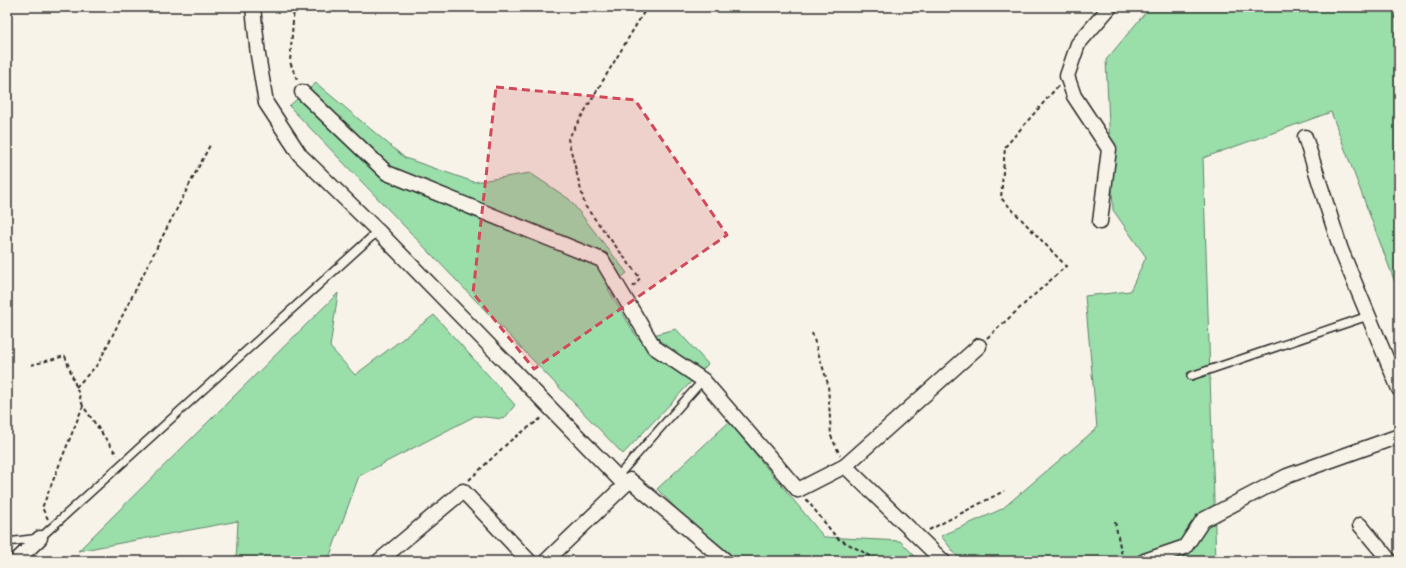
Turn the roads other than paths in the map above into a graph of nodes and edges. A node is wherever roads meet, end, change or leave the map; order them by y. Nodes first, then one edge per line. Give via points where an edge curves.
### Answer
1 (253, 7) edge
2 (1110, 7) edge
3 (302, 92) road end
4 (1305, 137) dead end
5 (1100, 222) dead end
6 (378, 231) junction
7 (1368, 316) junction
8 (979, 346) road end
9 (1191, 376) dead end
10 (703, 380) junction
11 (1399, 389) edge
12 (1399, 436) edge
13 (845, 466) junction
14 (621, 481) junction
15 (1360, 525) dead end
16 (40, 538) junction
17 (7, 542) edge
18 (16, 561) edge
19 (379, 561) edge
20 (529, 561) edge
21 (546, 561) edge
22 (726, 561) edge
23 (943, 561) edge
24 (1144, 561) edge
25 (1390, 561) edge

1 - 6 street via 266,103 300,155
2 - 5 street via 1078,44 1067,76 1074,96 1109,149
3 - 10 street via 387,173 602,260 654,347
4 - 7 street via 1341,250
6 - 14 street
6 - 16 lane
7 - 9 lane
7 - 11 street
8 - 13 street
10 - 13 street via 798,490
10 - 14 lane
12 - 24 street via 1288,476 1203,520 1186,547
13 - 23 street
14 - 21 street
14 - 22 street via 630,480
15 - 25 street
16 - 17 lane
16 - 18 street
19 - 20 street via 463,491

